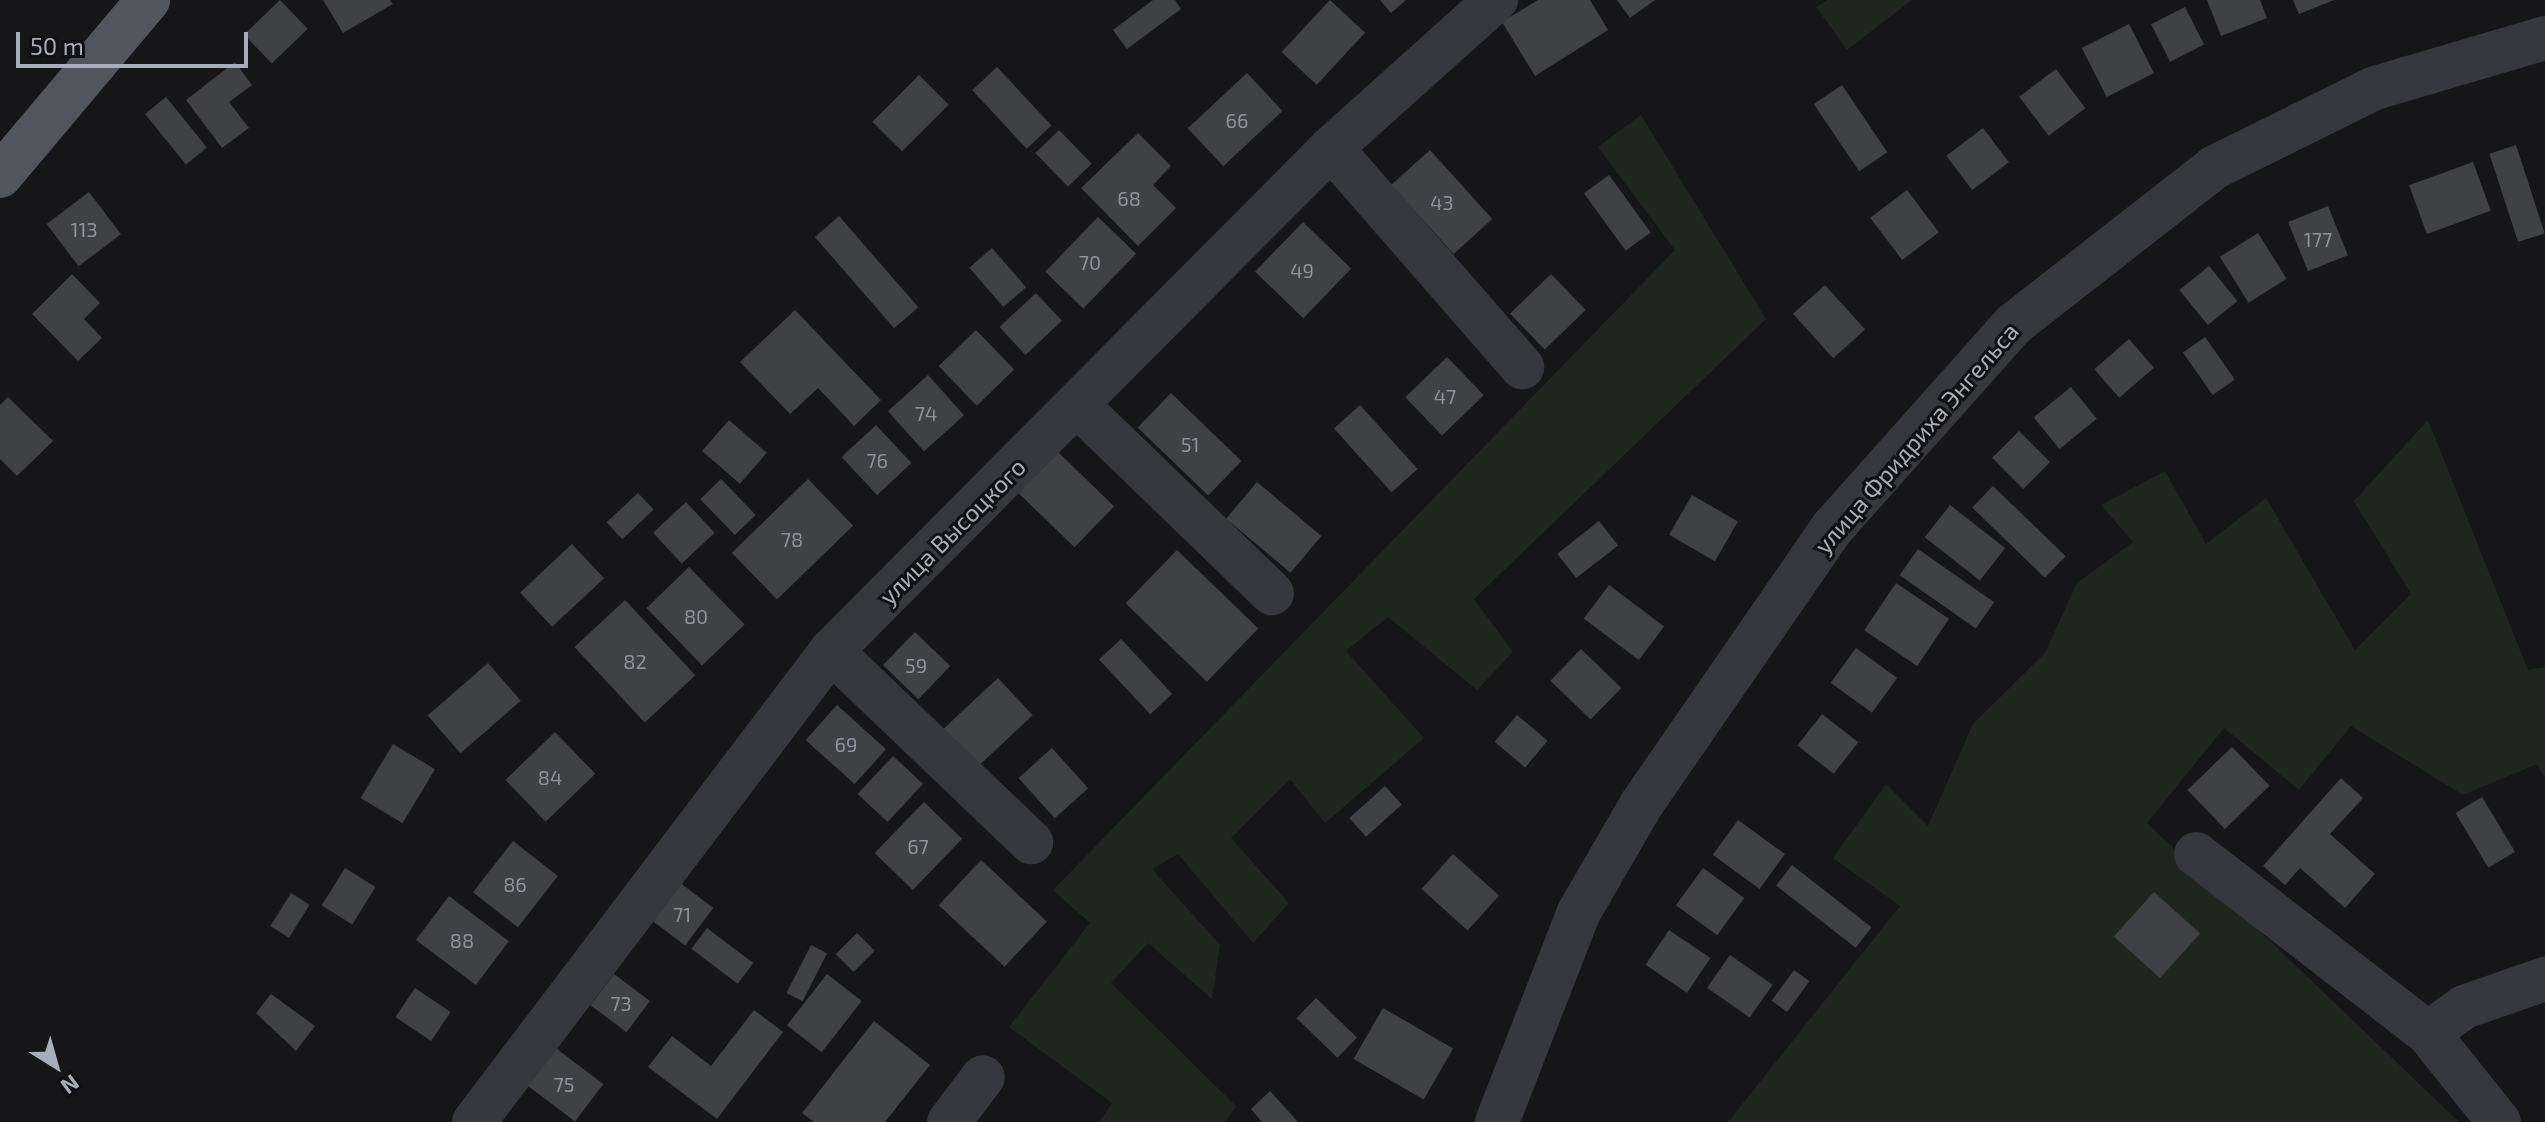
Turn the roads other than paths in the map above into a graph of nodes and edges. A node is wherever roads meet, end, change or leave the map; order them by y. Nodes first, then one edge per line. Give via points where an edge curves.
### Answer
1 (148, 0) edge
2 (1496, 0) edge
3 (2545, 38) edge
4 (1331, 148) junction
5 (0, 176) edge
6 (1522, 367) dead end
7 (1077, 405) junction
8 (1272, 593) dead end
9 (831, 651) junction
10 (1031, 842) dead end
11 (2196, 854) dead end
12 (2545, 979) edge
13 (2428, 1033) junction
14 (983, 1077) dead end
15 (474, 1122) edge
16 (949, 1122) edge
17 (1497, 1122) edge
18 (2499, 1122) edge

1 - 5 main road
2 - 4 street, улица Высоцкого
3 - 17 street, улица Фридриха Энгельса via 2375,88 2215,167 2014,324 1833,527 1641,805 1579,912
4 - 6 street
4 - 7 street, улица Высоцкого
7 - 8 street
7 - 9 street, улица Высоцкого
9 - 10 street
9 - 15 street, улица Высоцкого
11 - 13 street
12 - 13 street via 2464,1007
13 - 18 street
14 - 16 street

